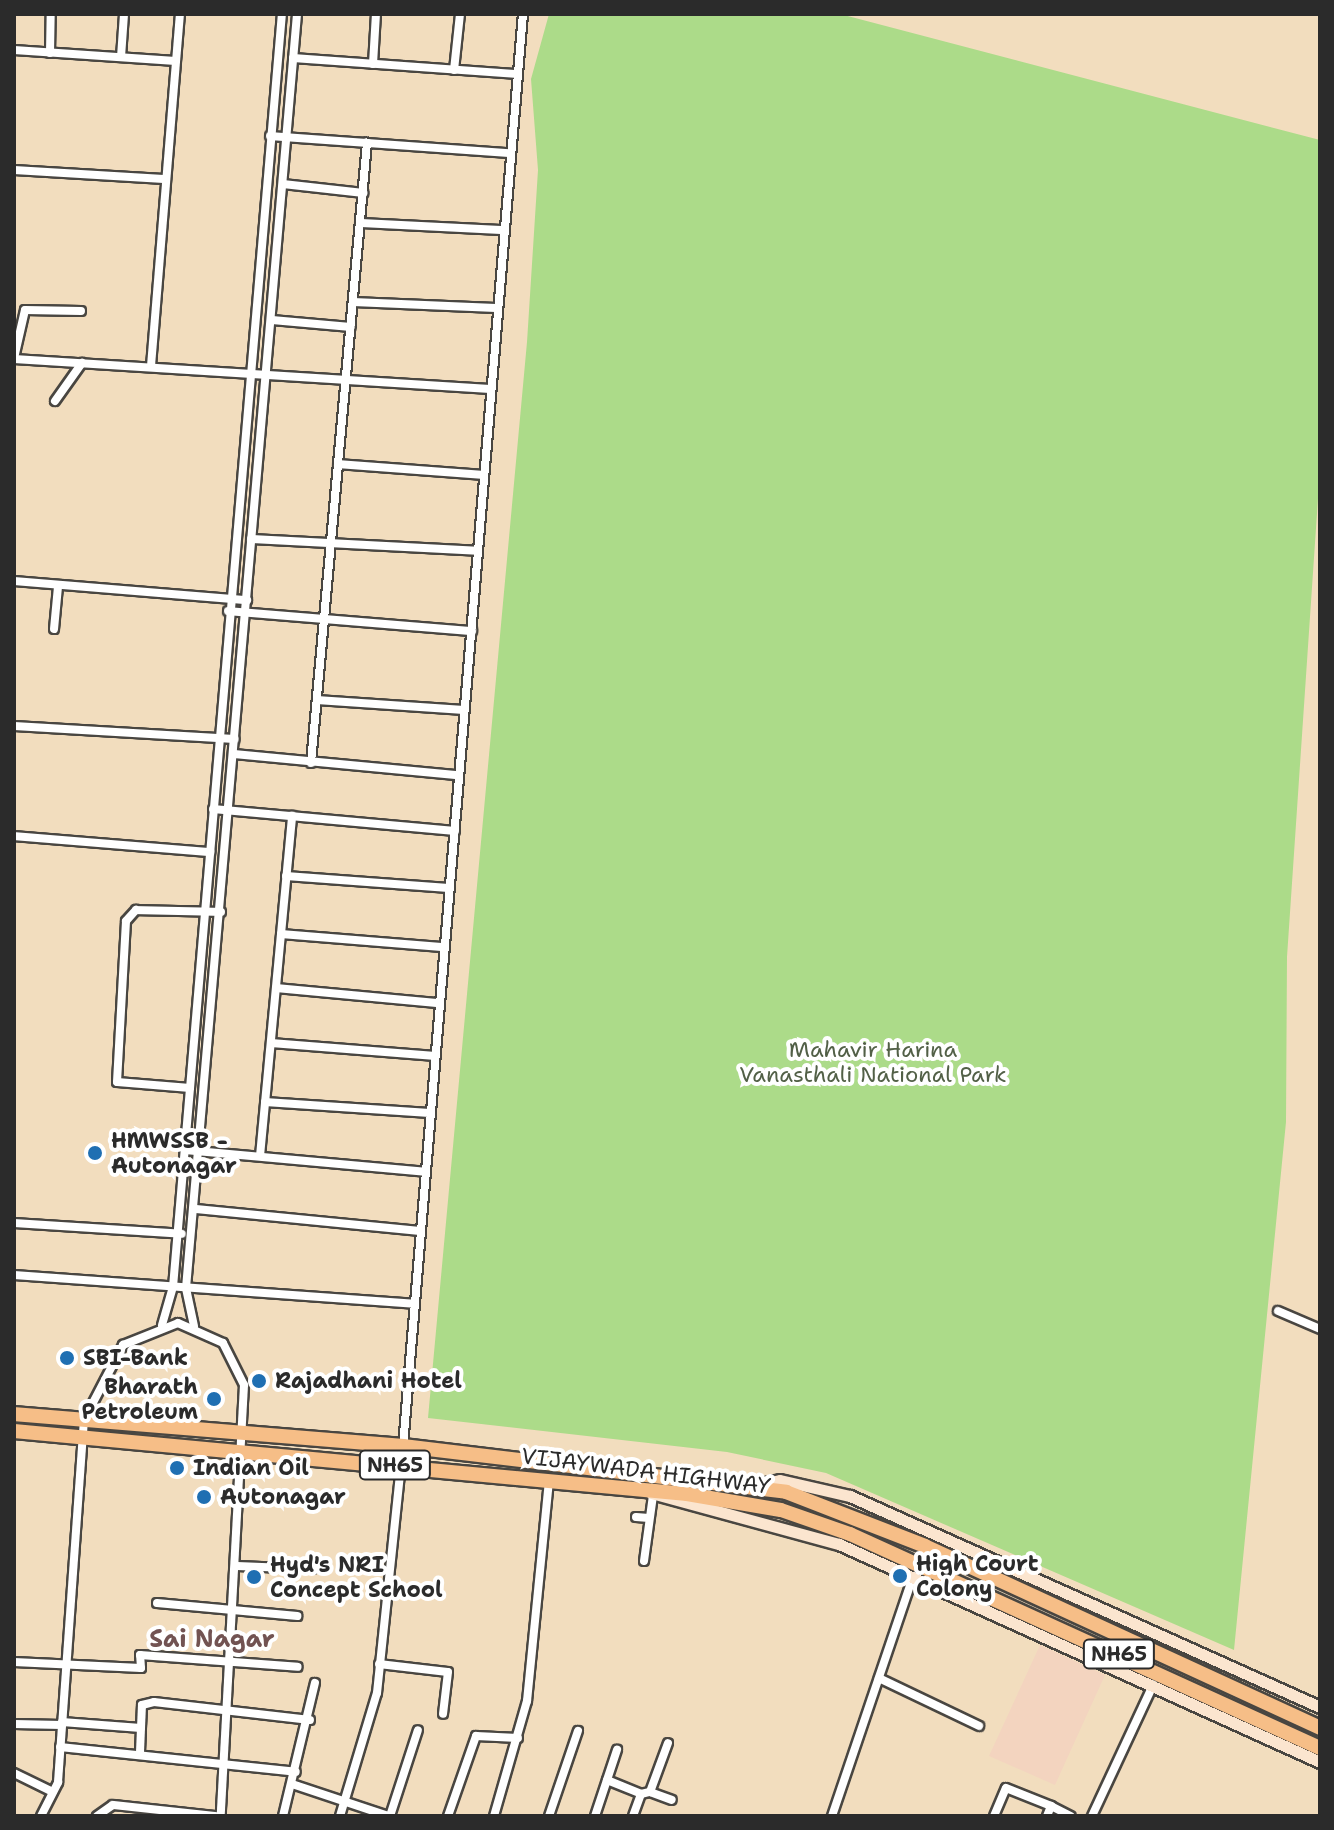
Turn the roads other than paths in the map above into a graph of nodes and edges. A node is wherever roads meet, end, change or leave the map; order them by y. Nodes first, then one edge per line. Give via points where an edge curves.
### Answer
1 (51, 14) edge
2 (124, 14) edge
3 (180, 14) edge
4 (282, 14) edge
5 (297, 14) edge
6 (376, 14) edge
7 (460, 14) edge
8 (523, 14) edge
9 (14, 50) edge
10 (50, 53) junction
11 (121, 57) junction
12 (293, 58) junction
13 (176, 61) junction
14 (373, 64) junction
15 (454, 70) junction
16 (514, 74) junction
17 (270, 136) junction
18 (288, 137) junction
19 (367, 143) junction
20 (508, 153) junction
21 (14, 170) edge
22 (164, 179) junction
23 (283, 184) junction
24 (363, 193) junction
25 (360, 223) junction
26 (502, 230) junction
27 (353, 302) junction
28 (496, 308) junction
29 (81, 311) dead end
30 (272, 320) junction
31 (351, 327) junction
32 (14, 358) edge
33 (82, 363) junction
34 (151, 366) junction
35 (249, 374) junction
36 (266, 376) junction
37 (346, 381) junction
38 (490, 389) junction
39 (55, 401) dead end
40 (338, 464) junction
41 (484, 475) junction
42 (251, 539) junction
43 (331, 543) junction
44 (478, 551) junction
45 (14, 581) edge
46 (58, 587) junction
47 (230, 598) junction
48 (247, 600) junction
49 (228, 611) junction
50 (246, 612) junction
51 (325, 618) junction
52 (54, 629) dead end
53 (472, 631) junction
54 (317, 700) junction
55 (464, 710) junction
56 (14, 726) edge
57 (218, 739) junction
58 (235, 739) junction
59 (234, 754) junction
60 (311, 763) junction
61 (458, 775) junction
62 (213, 809) junction
63 (230, 812) junction
64 (292, 816) junction
65 (455, 831) junction
66 (14, 836) edge
67 (210, 852) junction
68 (286, 876) junction
69 (449, 888) junction
70 (205, 911) junction
71 (221, 912) junction
72 (281, 934) junction
73 (444, 947) junction
74 (276, 988) junction
75 (439, 1003) junction
76 (271, 1043) junction
77 (435, 1056) junction
78 (190, 1088) junction
79 (265, 1102) junction
80 (430, 1113) junction
81 (185, 1150) junction
82 (201, 1151) junction
83 (260, 1156) junction
84 (425, 1172) junction
85 (196, 1209) junction
86 (14, 1223) edge
87 (420, 1231) junction
88 (178, 1234) junction
89 (191, 1235) junction
90 (14, 1275) edge
91 (173, 1287) junction
92 (186, 1288) junction
93 (414, 1304) junction
94 (1278, 1311) dead end
95 (162, 1325) junction
96 (194, 1326) junction
97 (1320, 1329) edge
98 (14, 1414) edge
99 (84, 1420) junction
100 (14, 1431) edge
101 (242, 1432) junction
102 (80, 1437) junction
103 (403, 1446) junction
104 (242, 1451) junction
105 (400, 1466) junction
106 (549, 1480) junction
107 (754, 1485) junction
108 (651, 1493) junction
109 (636, 1517) dead end
110 (649, 1518) junction
111 (644, 1561) dead end
112 (237, 1566) junction
113 (312, 1569) dead end
114 (913, 1577) junction
115 (157, 1603) dead end
116 (235, 1610) junction
117 (297, 1616) dead end
118 (14, 1662) edge
119 (232, 1663) junction
120 (379, 1664) junction
121 (63, 1665) junction
122 (298, 1667) dead end
123 (879, 1678) junction
124 (315, 1683) dead end
125 (1153, 1685) junction
126 (1320, 1707) edge
127 (228, 1713) junction
128 (443, 1714) dead end
129 (310, 1720) junction
130 (14, 1724) edge
131 (62, 1724) junction
132 (979, 1726) dead end
133 (141, 1728) junction
134 (1320, 1728) edge
135 (418, 1730) dead end
136 (578, 1731) dead end
137 (518, 1738) junction
138 (668, 1743) dead end
139 (60, 1747) junction
140 (1320, 1748) edge
141 (617, 1750) dead end
142 (140, 1752) junction
143 (224, 1762) junction
144 (1320, 1762) edge
145 (296, 1772) junction
146 (14, 1773) edge
147 (607, 1780) junction
148 (292, 1784) junction
149 (53, 1792) junction
150 (645, 1793) junction
151 (672, 1800) dead end
152 (345, 1802) junction
153 (1051, 1806) junction
154 (41, 1816) edge
155 (97, 1816) edge
156 (218, 1816) edge
157 (283, 1816) edge
158 (340, 1816) edge
159 (389, 1816) edge
160 (448, 1816) edge
161 (494, 1816) edge
162 (549, 1816) edge
163 (595, 1816) edge
164 (633, 1816) edge
165 (832, 1816) edge
166 (994, 1816) edge
167 (1047, 1816) edge
168 (1071, 1816) edge
169 (1092, 1816) edge

1 - 10 street
2 - 11 street
3 - 13 street
4 - 17 street
5 - 12 street
6 - 14 street
7 - 15 street
8 - 16 street
9 - 10 street
10 - 11 street
11 - 13 street
12 - 14 street
12 - 18 street
13 - 22 street
14 - 15 street
15 - 16 street
16 - 20 street
17 - 18 street
17 - 35 street
18 - 19 street
18 - 23 street
19 - 20 street
19 - 24 street
20 - 26 street
21 - 22 street
22 - 34 street
23 - 24 street
23 - 30 street
24 - 25 street
25 - 26 street
25 - 27 street
26 - 28 street
27 - 28 street
27 - 31 street
28 - 38 street
29 - 32 street via 25,310
30 - 31 street
30 - 36 street
31 - 37 street
32 - 33 street
33 - 34 street
33 - 39 street
34 - 35 street
35 - 36 street
35 - 47 street
36 - 37 street
36 - 42 street
37 - 38 street
37 - 40 street
38 - 41 street
40 - 41 street
40 - 43 street
41 - 44 street
42 - 43 street
42 - 48 street
43 - 44 street
43 - 51 street
44 - 53 street
45 - 46 street
46 - 47 street
46 - 52 street
47 - 48 street
47 - 49 street
48 - 50 street
49 - 50 street
49 - 57 street
50 - 51 street
50 - 58 street
51 - 53 street
51 - 54 street
53 - 55 street
54 - 55 street
54 - 60 street
55 - 61 street
56 - 57 street
57 - 58 street
57 - 62 street
58 - 59 street
59 - 60 street
59 - 63 street
60 - 61 street
61 - 65 street
62 - 63 street
62 - 67 street
63 - 64 street
63 - 71 street
64 - 65 street
64 - 68 street
65 - 69 street
66 - 67 street
67 - 70 street
68 - 69 street
68 - 72 street
69 - 73 street
70 - 71 street
70 - 78 street
70 - 78 street via 136,910 126,921 117,1082
71 - 82 street
72 - 73 street
72 - 74 street
73 - 75 street
74 - 75 street
74 - 76 street
75 - 77 street
76 - 77 street
76 - 79 street
77 - 80 street
78 - 81 street
79 - 80 street
79 - 83 street
80 - 84 street
81 - 82 street
81 - 88 street
82 - 83 street
82 - 85 street
83 - 84 street
84 - 87 street
85 - 87 street
85 - 89 street
86 - 88 street
87 - 93 street
88 - 89 street
88 - 91 street
89 - 92 street
90 - 91 street
91 - 92 street
91 - 95 street
92 - 93 street
92 - 96 street
93 - 103 street
94 - 97 street
95 - 96 street
95 - 99 street via 123,1345
96 - 101 street via 223,1343 235,1361 244,1385
98 - 99 highway, VIJAYWADA HIGHWAY / NH65
99 - 101 highway, VIJAYWADA HIGHWAY / NH65
99 - 102 street
100 - 102 highway, VIJAYWADA HIGHWAY / NH65
101 - 103 highway, VIJAYWADA HIGHWAY / NH65
101 - 104 street
102 - 104 highway, VIJAYWADA HIGHWAY / NH65
102 - 121 street
103 - 105 street
103 - 107 highway, VIJAYWADA HIGHWAY / NH65
104 - 105 highway, VIJAYWADA HIGHWAY / NH65
104 - 112 street
105 - 106 highway, VIJAYWADA HIGHWAY / NH65
105 - 120 street
106 - 108 highway, VIJAYWADA HIGHWAY / NH65
106 - 137 street
107 - 126 street via 780,1480 850,1496
107 - 134 highway, VIJAYWADA HIGHWAY / NH65 via 898,1534
108 - 110 street
108 - 114 street via 839,1544
108 - 140 highway, VIJAYWADA HIGHWAY / NH65 via 745,1502 850,1534
109 - 110 street
110 - 111 street
112 - 113 street
112 - 116 street
114 - 123 street
114 - 125 street
115 - 116 street
116 - 117 street
116 - 119 street
118 - 121 street
119 - 121 street via 140,1655 141,1668
119 - 122 street
119 - 127 street
120 - 128 street via 448,1672
120 - 152 street via 371,1726
121 - 131 street
123 - 132 street
123 - 165 street
124 - 129 street
125 - 144 street
125 - 169 street
127 - 129 street
127 - 133 street via 154,1702 142,1705
127 - 143 street
129 - 145 street
130 - 131 street
131 - 133 street
131 - 139 street
133 - 142 street
135 - 159 street
136 - 162 street
137 - 160 street via 476,1736
137 - 161 street
138 - 150 street
139 - 142 street
139 - 149 street
141 - 147 street
142 - 143 street
143 - 145 street
143 - 156 street
145 - 148 street
146 - 149 street
147 - 150 street
147 - 163 street
148 - 152 street
148 - 157 street
149 - 154 street
150 - 151 street
150 - 164 street
152 - 158 street
152 - 159 street
153 - 166 street via 1006,1788
153 - 167 street
153 - 168 street
155 - 156 street via 113,1805

